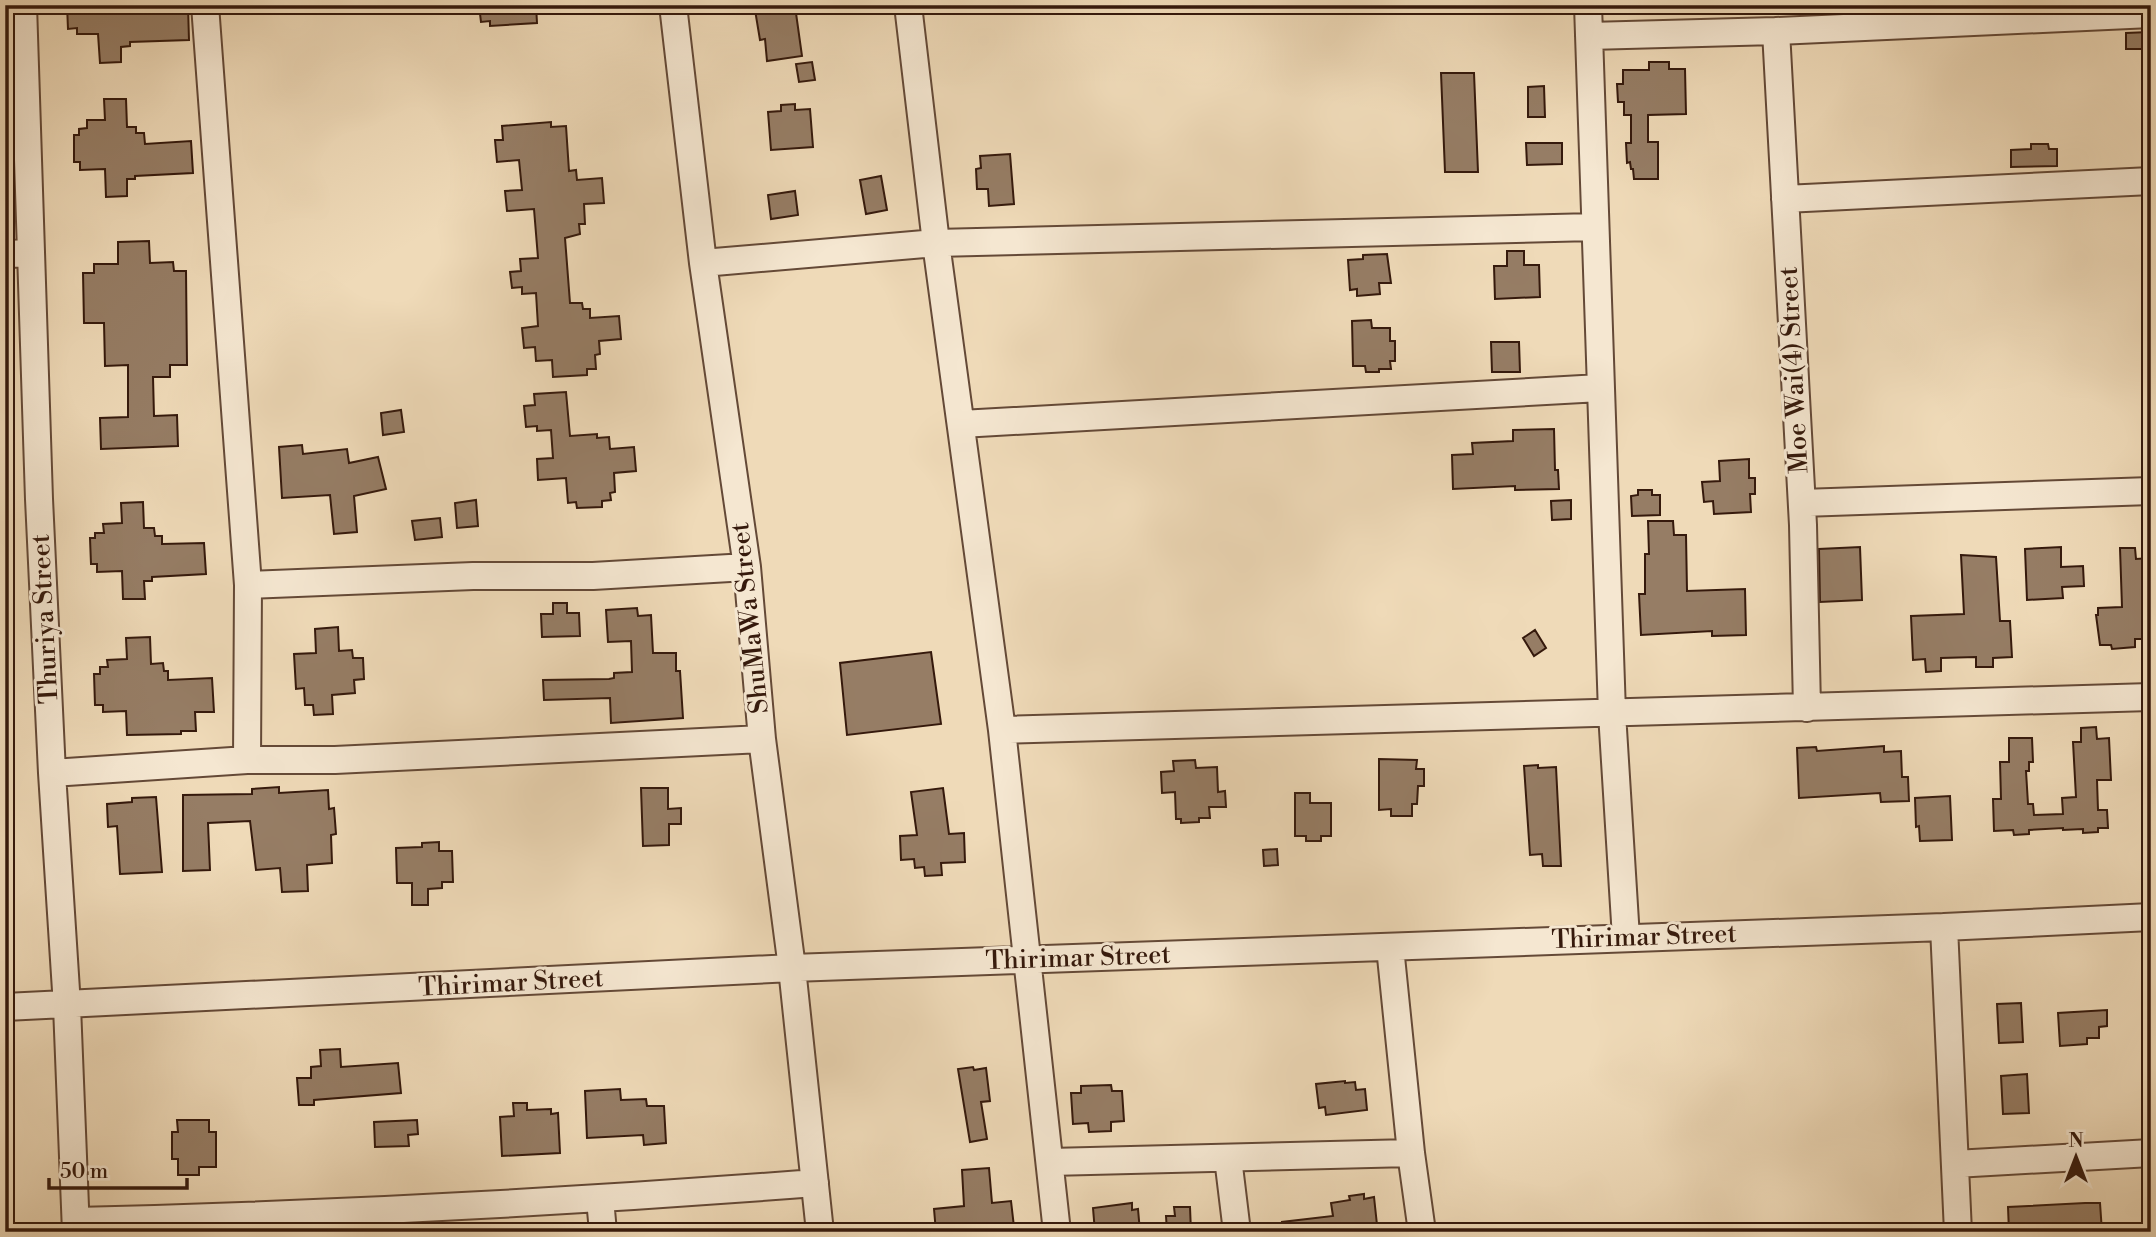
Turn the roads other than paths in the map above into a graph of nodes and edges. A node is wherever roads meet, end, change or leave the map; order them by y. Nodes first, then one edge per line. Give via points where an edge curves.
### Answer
1 (23, 5) edge
2 (205, 5) edge
3 (673, 5) edge
4 (908, 5) edge
5 (1588, 5) edge
6 (2151, 14) edge
7 (1776, 31) junction
8 (1588, 36) junction
9 (2151, 181) edge
10 (1785, 199) junction
11 (1594, 227) junction
12 (936, 243) junction
13 (18, 254) edge
14 (703, 263) junction
15 (1600, 388) junction
16 (961, 424) junction
17 (2151, 491) edge
18 (1802, 503) junction
19 (747, 567) junction
20 (248, 585) junction
21 (2151, 697) edge
22 (1807, 708) junction
23 (1612, 713) junction
24 (1002, 730) junction
25 (762, 739) junction
26 (247, 760) junction
27 (52, 774) junction
28 (2151, 917) edge
29 (1944, 926) junction
30 (1626, 938) junction
31 (1390, 947) junction
32 (1029, 960) junction
33 (792, 968) junction
34 (67, 1006) junction
35 (5, 1007) edge
36 (1411, 1153) junction
37 (2151, 1153) edge
38 (1228, 1158) junction
39 (1050, 1162) junction
40 (1955, 1164) junction
41 (815, 1183) junction
42 (600, 1199) junction
43 (253, 1224) edge
44 (76, 1227) edge
45 (603, 1232) edge
46 (820, 1232) edge
47 (1057, 1232) edge
48 (1237, 1232) edge
49 (1422, 1232) edge
50 (1958, 1232) edge

1 - 13 street, Thuriya Street
2 - 20 street
3 - 14 street, ShuMaWa Street
4 - 12 street
5 - 8 street
6 - 7 street
7 - 8 street
7 - 10 street, Moe Wai(4) Street
8 - 11 street
9 - 10 street
10 - 18 street, Moe Wai(4) Street
11 - 12 street
11 - 15 street
12 - 14 street
12 - 16 street
13 - 27 street, Thuriya Street
14 - 19 street, ShuMaWa Street
15 - 16 street
15 - 23 street
16 - 24 street
17 - 18 street
18 - 22 street, Moe Wai(4) Street
19 - 20 street
19 - 25 street, ShuMaWa Street
20 - 26 street
21 - 22 street
22 - 23 street
23 - 24 street
23 - 30 street
24 - 32 street
25 - 26 street via 335,760
25 - 33 street, ShuMaWa Street
26 - 27 street
27 - 34 street, Thuriya Street
28 - 29 street, Thirimar Street
29 - 30 street, Thirimar Street
29 - 40 street
30 - 31 street, Thirimar Street
31 - 32 street, Thirimar Street
31 - 36 street
32 - 33 street, Thirimar Street
32 - 39 street
33 - 34 street, Thirimar Street
33 - 41 street, ShuMaWa Street
34 - 35 street, Thirimar Street
34 - 44 street, Thuriya Street
36 - 38 street
36 - 49 street
37 - 40 street
38 - 39 street
38 - 48 street
39 - 47 street
40 - 50 street
41 - 42 street
41 - 46 street, ShuMaWa Street
42 - 43 street
42 - 45 street
43 - 44 street

